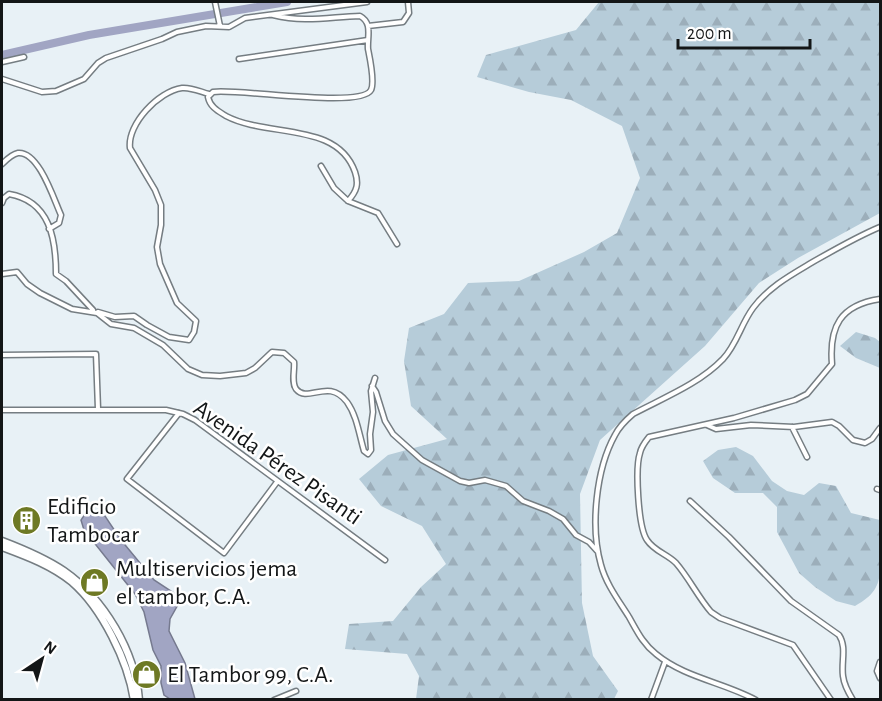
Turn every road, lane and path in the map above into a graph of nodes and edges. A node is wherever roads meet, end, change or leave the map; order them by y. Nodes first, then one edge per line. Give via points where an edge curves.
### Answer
1 (215, 2) edge
2 (367, 2) edge
3 (408, 2) edge
4 (273, 15) junction
5 (220, 26) junction
6 (368, 26) junction
7 (368, 40) junction
8 (24, 57) dead end
9 (239, 59) dead end
10 (2, 62) edge
11 (2, 78) edge
12 (209, 94) junction
13 (2, 164) edge
14 (321, 166) dead end
15 (348, 201) junction
16 (2, 203) edge
17 (880, 227) edge
18 (49, 230) junction
19 (397, 244) dead end
20 (2, 274) edge
21 (880, 299) edge
22 (94, 311) junction
23 (2, 355) edge
24 (375, 378) dead end
25 (372, 386) junction
26 (2, 410) edge
27 (98, 410) junction
28 (179, 413) junction
29 (707, 424) junction
30 (792, 427) junction
31 (880, 428) edge
32 (807, 457) dead end
33 (277, 482) junction
34 (690, 501) dead end
35 (2, 541) edge
36 (2, 547) edge
37 (598, 552) junction
38 (385, 560) dead end
39 (51, 566) junction
40 (665, 662) junction
41 (880, 662) edge
42 (880, 678) edge
43 (296, 691) dead end
44 (135, 699) edge
45 (139, 699) edge
46 (274, 699) edge
47 (651, 699) edge
48 (756, 699) edge
49 (831, 699) edge
50 (853, 699) edge

1 - 5 street
2 - 4 street
3 - 6 street via 409,13 403,22
4 - 5 street
4 - 6 street via 314,20 360,16
5 - 11 street via 177,32 106,58 84,79 56,92 42,92
6 - 7 street
7 - 9 street
7 - 12 street via 373,83 370,92 362,97 302,98 227,91
8 - 10 street
12 - 15 street via 213,107 240,122 319,137 340,148 349,158 357,180 357,189
12 - 22 street via 186,88 168,94 148,108 131,130 129,140 129,148 161,205 157,247 160,264 177,303 196,321 194,332 189,340 176,338 134,316 115,317
13 - 18 street via 20,153 36,164 61,215
14 - 15 street via 334,188
15 - 19 street via 378,213
16 - 18 street via 9,194 32,202 44,214
17 - 37 street via 782,279 752,309 722,360 706,374 633,414 623,424 603,465 596,501
18 - 22 street via 56,274
20 - 22 street via 17,272 39,293 72,309
21 - 29 street via 851,310 835,326 831,338 832,364 807,394 769,409
22 - 25 street via 111,324 130,327 163,345 188,369 202,375 246,373 272,352 284,353 294,362 293,383 297,391 305,395 327,390 347,402 368,454
23 - 27 street via 96,354
24 - 25 street
25 - 37 street via 393,434 422,460 460,482 485,480 506,486 523,501 563,519
26 - 27 street, Avenida Pérez Pisanti
27 - 28 street, Avenida Pérez Pisanti
28 - 33 street, Avenida Pérez Pisanti via 195,420
28 - 33 street via 126,479 224,554
29 - 30 street via 716,429 752,425
29 - 49 street via 655,435 643,444 638,460 640,512 646,539 674,561 711,612 793,645
30 - 31 street via 832,422 853,440 865,443
30 - 32 street
33 - 38 street, Avenida Pérez Pisanti
34 - 50 street via 791,601 839,636 843,641 844,685
35 - 39 main road
36 - 39 main road
37 - 40 street via 612,589 646,646
39 - 44 main road via 74,584 113,638
39 - 45 main road via 88,592 114,626 135,674
40 - 47 street
40 - 48 street
41 - 42 street
43 - 46 street

